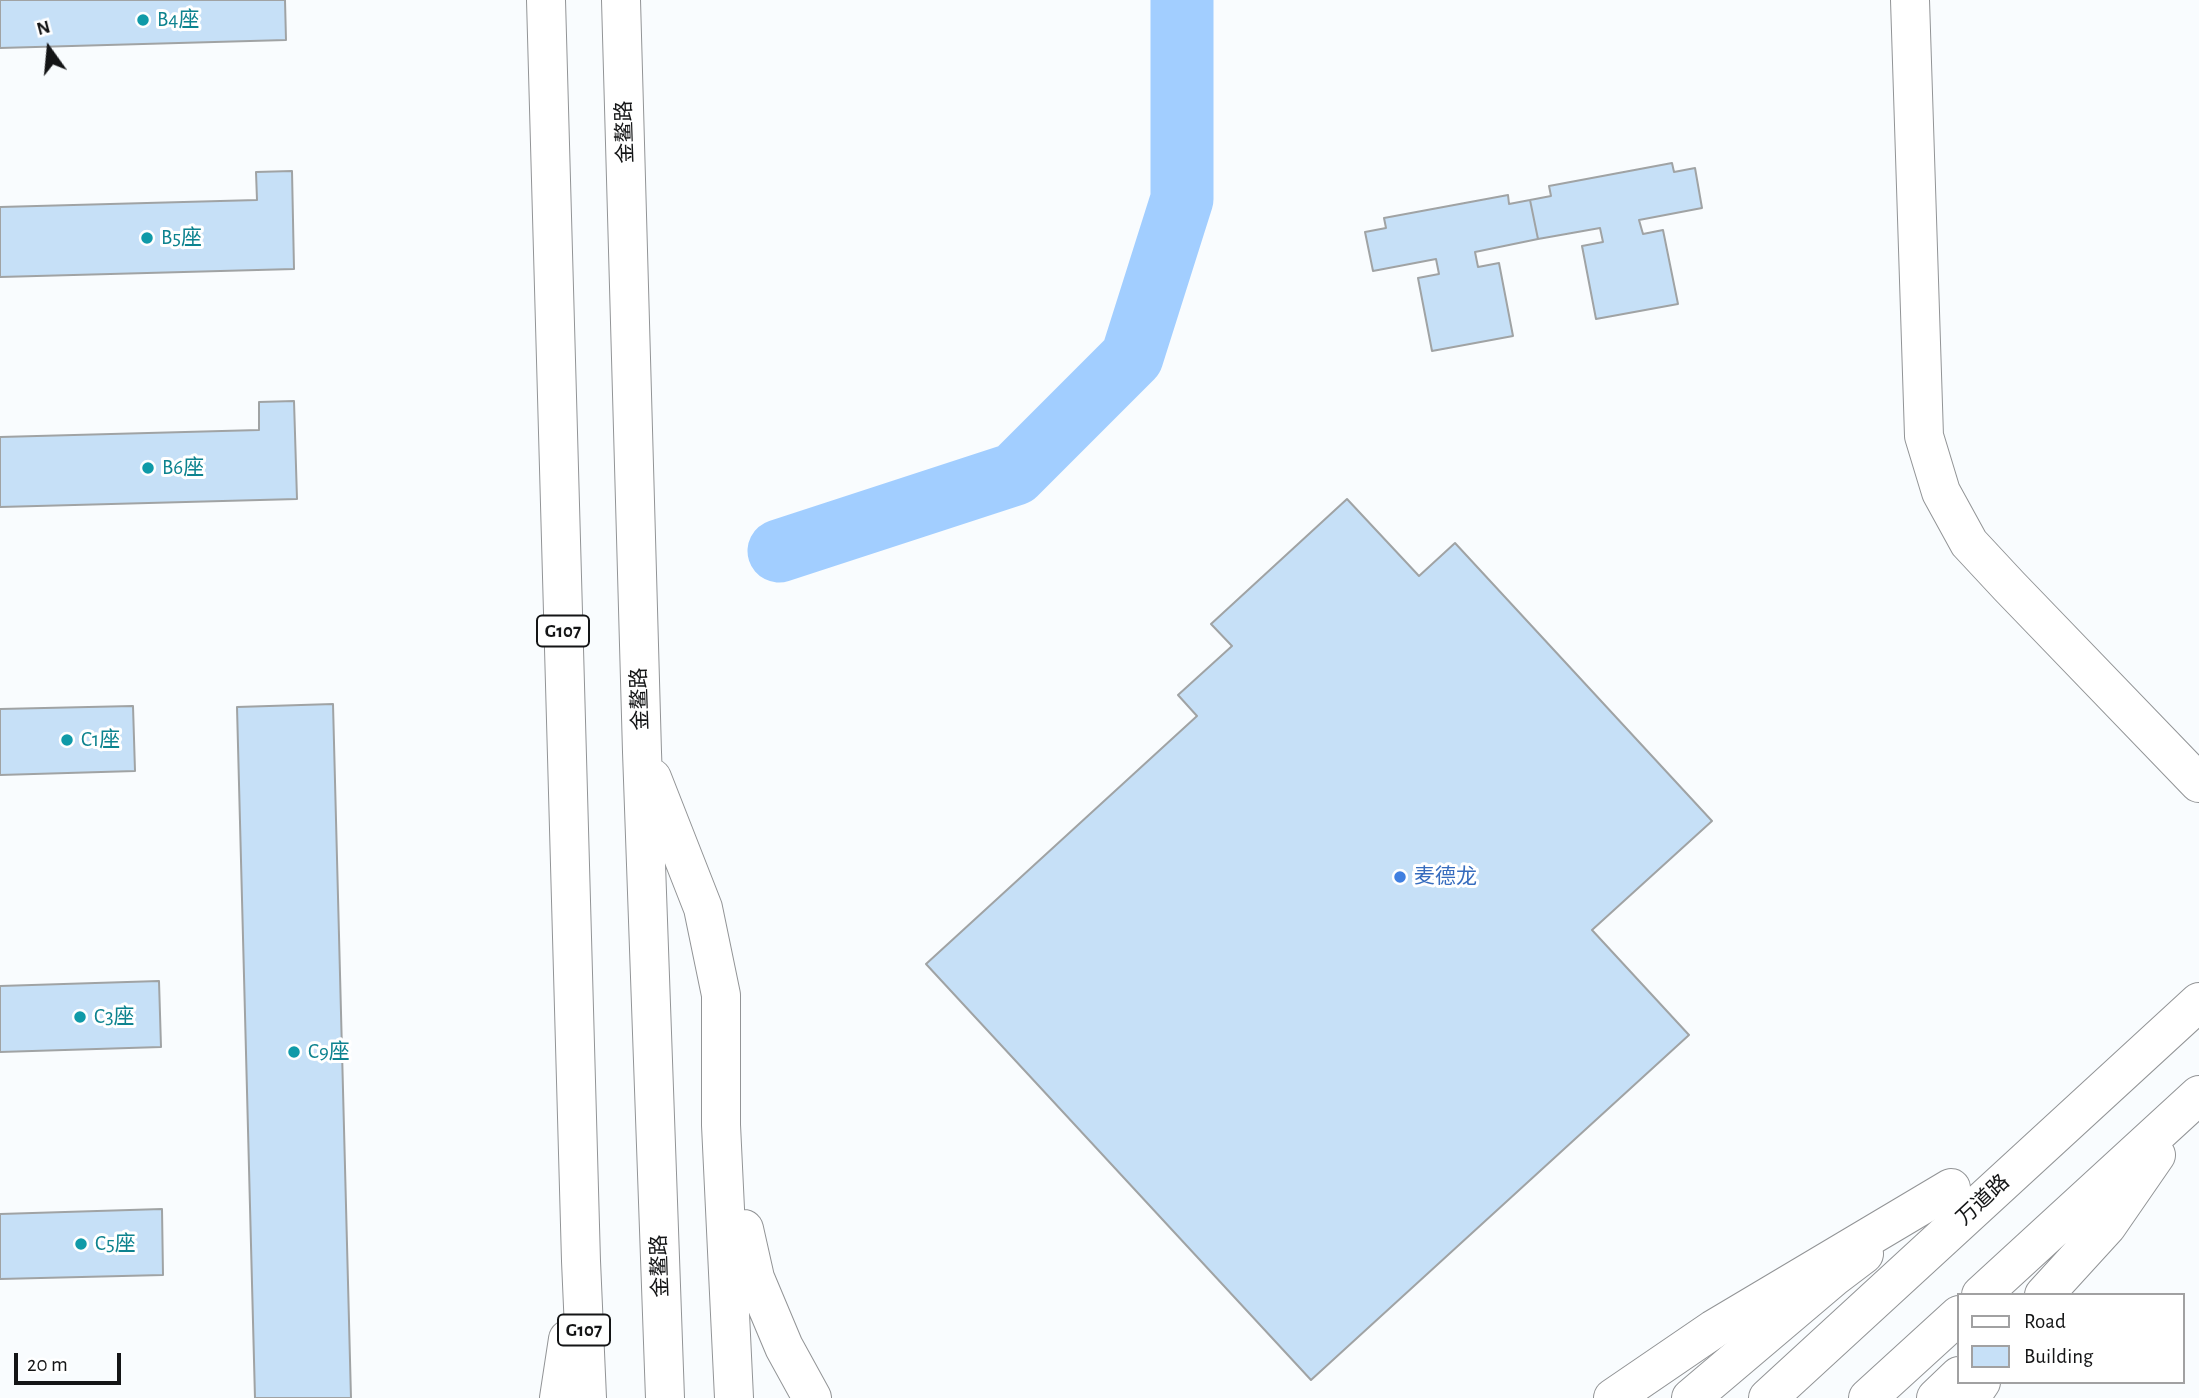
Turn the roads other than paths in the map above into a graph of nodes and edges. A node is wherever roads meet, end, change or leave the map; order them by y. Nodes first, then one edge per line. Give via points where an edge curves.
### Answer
1 (546, 0) edge
2 (621, 0) edge
3 (1910, 0) edge
4 (642, 752) junction
5 (2199, 783) edge
6 (2199, 1002) edge
7 (2133, 1062) junction
8 (2197, 1097) edge
9 (721, 1125) junction
10 (1951, 1188) junction
11 (581, 1261) junction
12 (1983, 1293) edge
13 (2046, 1293) edge
14 (1958, 1316) edge
15 (1958, 1377) edge
16 (559, 1398) edge
17 (587, 1398) edge
18 (665, 1398) edge
19 (734, 1398) edge
20 (812, 1398) edge
21 (1613, 1398) edge
22 (1691, 1398) edge
23 (1768, 1398) edge
24 (1868, 1398) edge
25 (1936, 1398) edge

1 - 11 main road, G107
2 - 4 main road, 金鳌路
3 - 5 main road via 1924,436 1941,492 1969,543
4 - 9 main road via 703,908 721,995
4 - 18 main road, 金鳌路
6 - 7 main road, 万道路
7 - 10 main road
7 - 23 main road, 万道路
8 - 12 main road
8 - 13 main road via 2107,1226
9 - 19 main road
9 - 20 main road via 755,1278
10 - 21 main road via 1714,1329
10 - 22 main road via 1835,1276
11 - 16 main road
11 - 17 main road, G107
14 - 24 main road
15 - 25 main road

